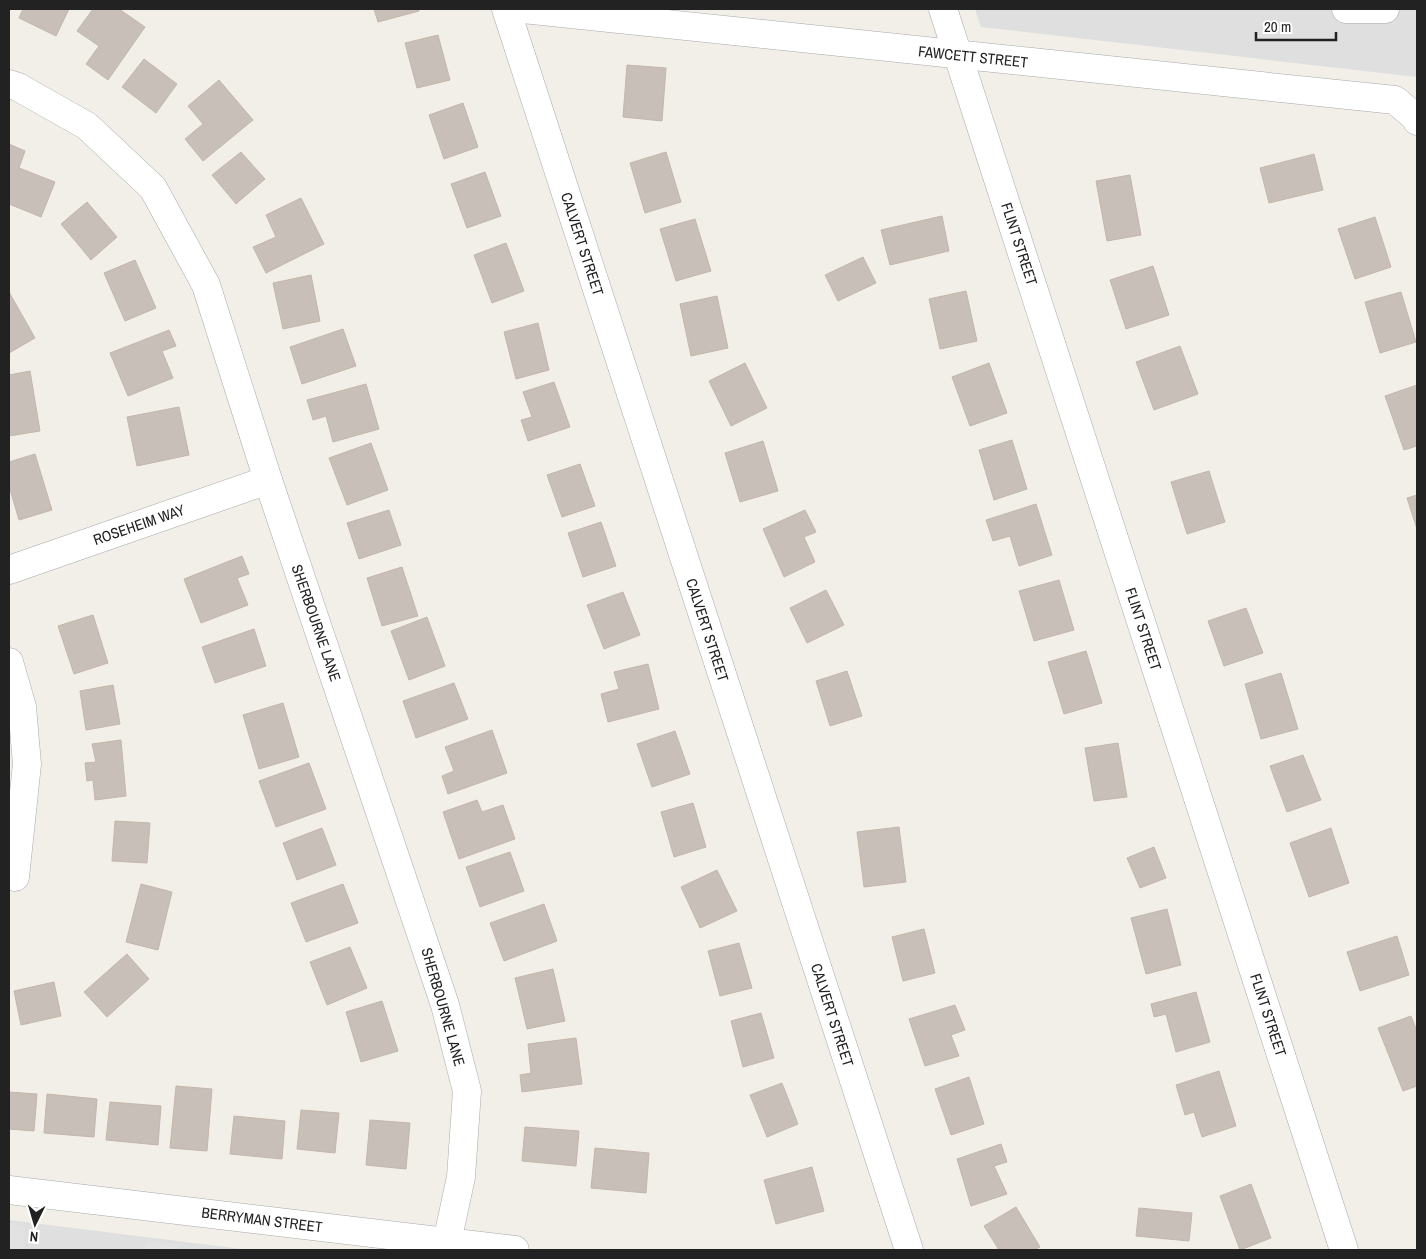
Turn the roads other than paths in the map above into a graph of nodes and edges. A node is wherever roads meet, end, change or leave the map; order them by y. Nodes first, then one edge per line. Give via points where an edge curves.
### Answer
1 (506, 9) edge
2 (523, 9) edge
3 (943, 9) edge
4 (1346, 9) edge
5 (1385, 9) edge
6 (958, 55) junction
7 (9, 84) edge
8 (1417, 119) edge
9 (268, 480) junction
10 (9, 570) edge
11 (9, 662) edge
12 (15, 877) dead end
13 (9, 1190) edge
14 (447, 1242) junction
15 (515, 1250) edge
16 (909, 1250) edge
17 (1344, 1250) edge

1 - 16 street, CALVERT STREET
2 - 6 street, FAWCETT STREET
3 - 6 street, FLINT STREET
4 - 5 street
6 - 8 street, FAWCETT STREET via 1395,100
6 - 17 street, FLINT STREET
7 - 9 street, SHERBOURNE LANE via 87,126 153,188 206,285
9 - 10 street, ROSEHEIM WAY
9 - 14 street, SHERBOURNE LANE via 445,1005 467,1092 462,1177
11 - 12 street via 22,707 26,764
13 - 14 street, BERRYMAN STREET
14 - 15 street, BERRYMAN STREET

